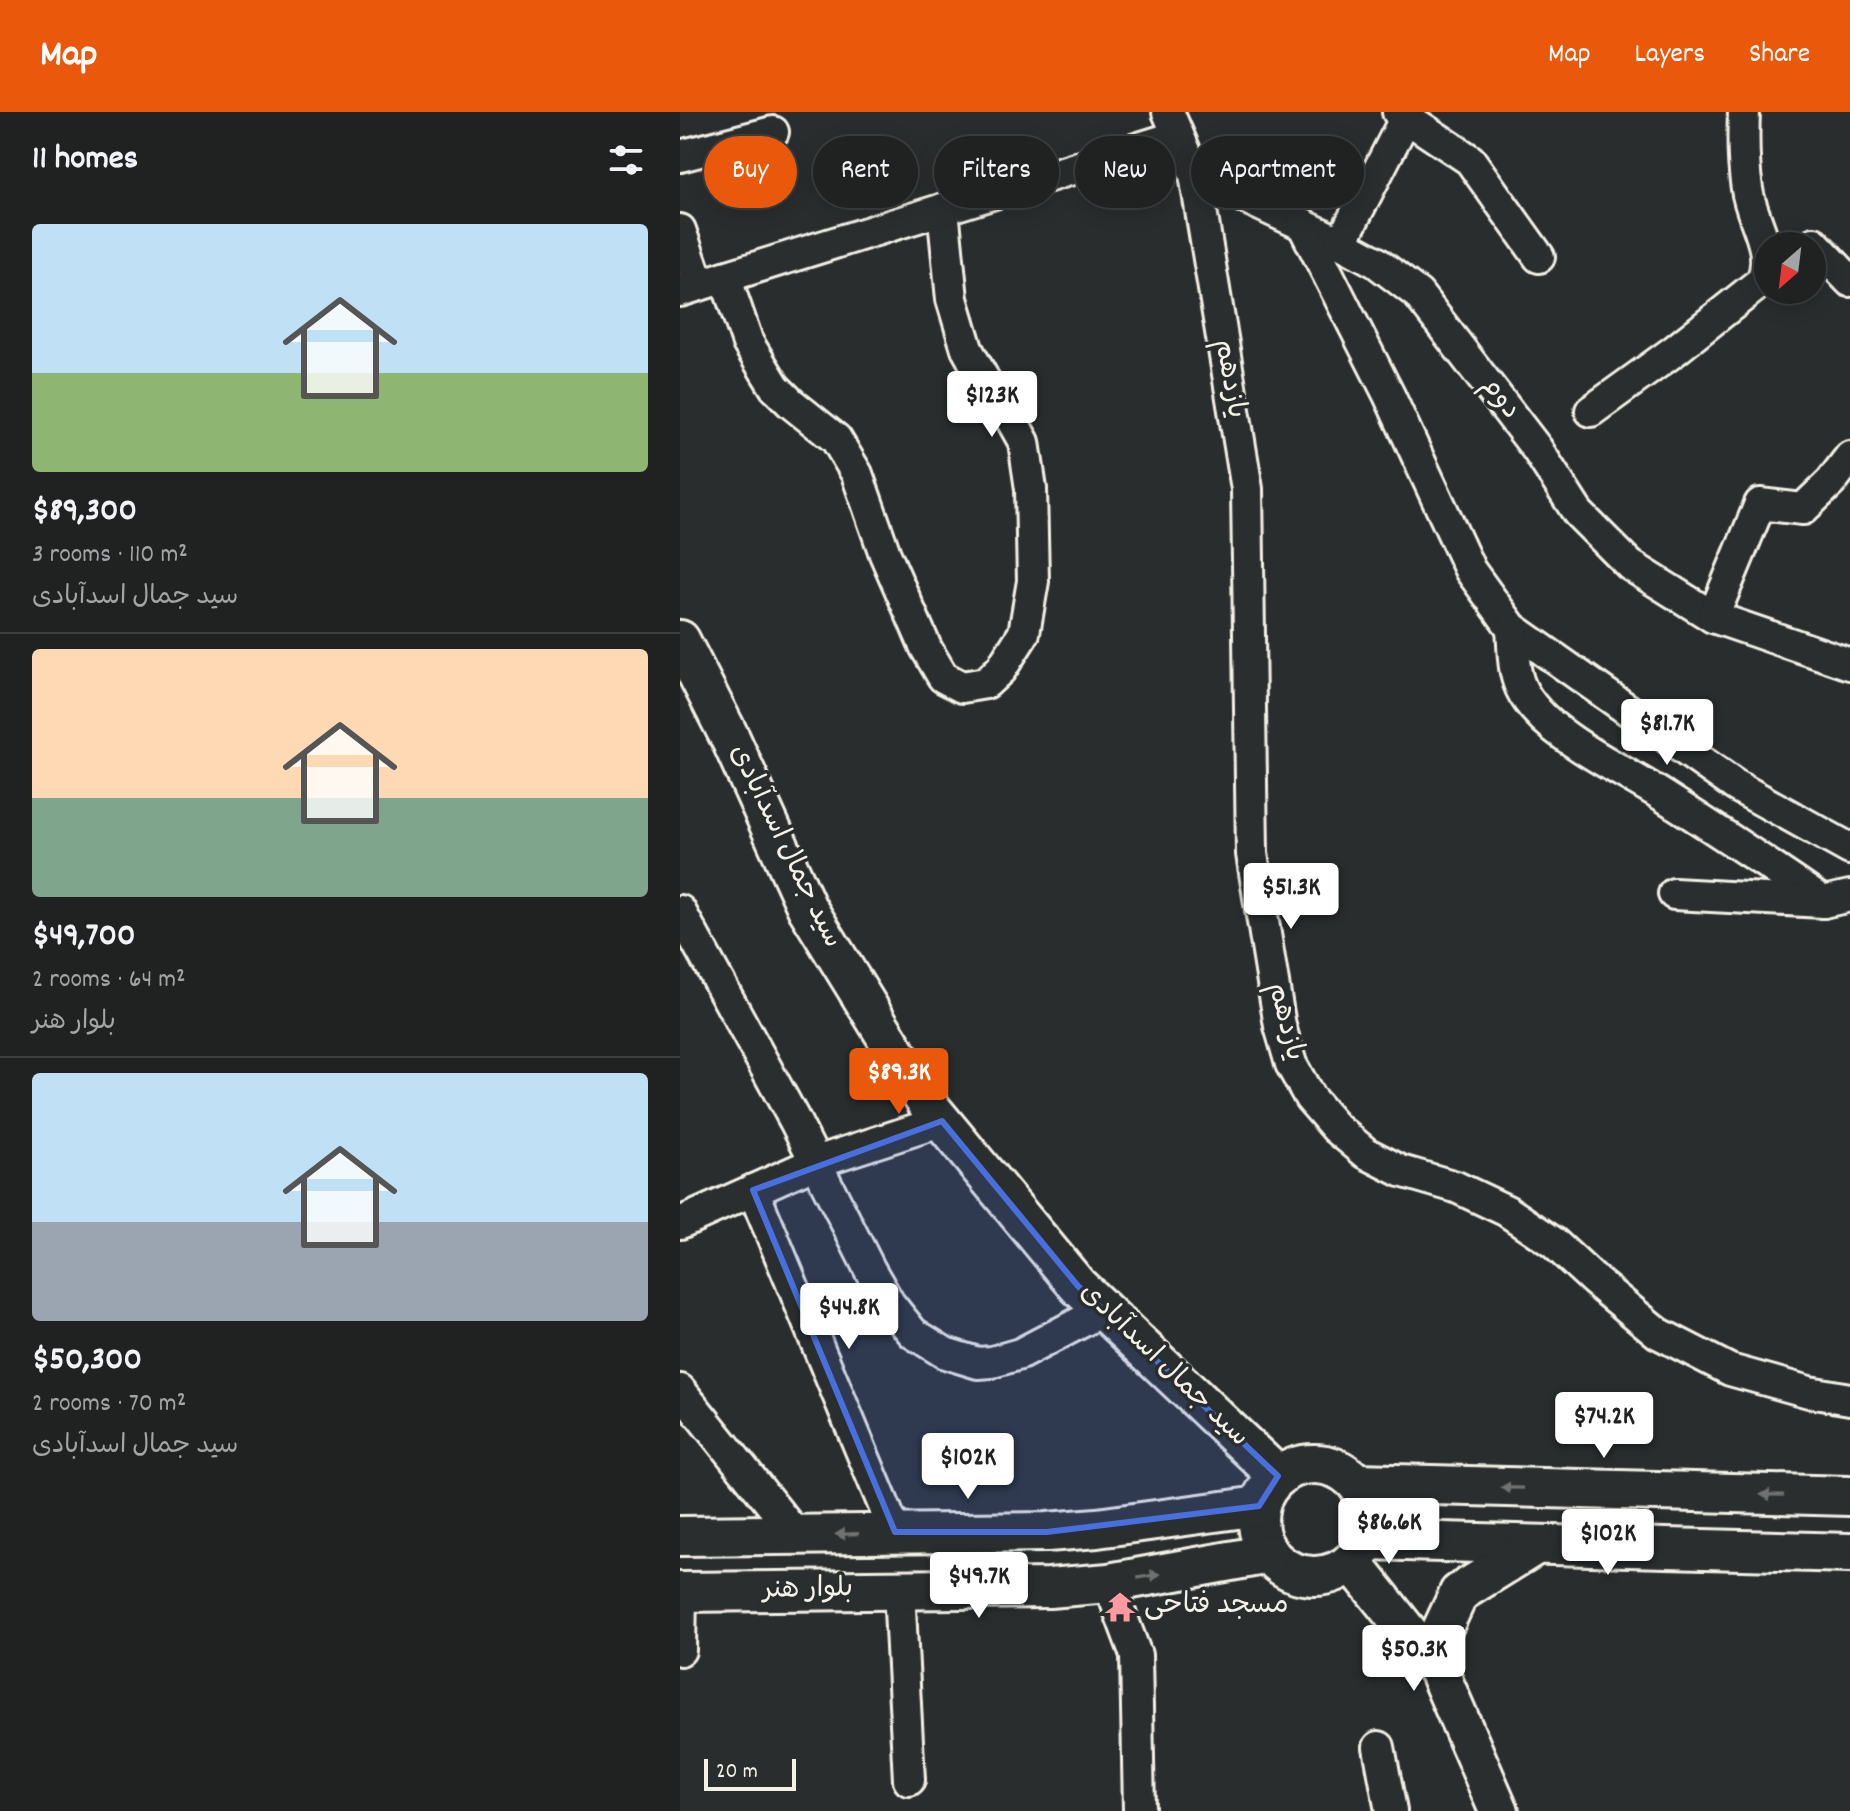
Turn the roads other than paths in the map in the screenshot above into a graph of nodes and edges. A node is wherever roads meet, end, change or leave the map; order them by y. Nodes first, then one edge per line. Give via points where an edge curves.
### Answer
1 (1744, 112) edge
2 (1402, 116) edge
3 (1173, 124) edge
4 (773, 132) dead end
5 (680, 156) edge
6 (1191, 165) edge
7 (1201, 208) edge
8 (1269, 208) edge
9 (943, 209) junction
10 (1302, 223) junction
11 (680, 230) edge
12 (1341, 243) junction
13 (1826, 256) edge
14 (1539, 257) dead end
15 (1850, 281) edge
16 (701, 284) edge
17 (1591, 411) dead end
18 (1850, 457) edge
19 (1713, 617) junction
20 (1512, 628) junction
21 (680, 640) edge
22 (1850, 664) edge
23 (1850, 849) edge
24 (1674, 894) dead end
25 (1836, 899) edge
26 (680, 911) edge
27 (942, 1121) junction
28 (816, 1162) junction
29 (753, 1190) junction
30 (680, 1223) edge
31 (1104, 1310) junction
32 (680, 1390) edge
33 (1850, 1399) edge
34 (1357, 1483) junction
35 (1268, 1491) junction
36 (1850, 1496) edge
37 (895, 1532) junction
38 (796, 1535) junction
39 (680, 1536) edge
40 (1536, 1545) junction
41 (1359, 1551) junction
42 (1850, 1553) edge
43 (1269, 1554) junction
44 (1109, 1583) junction
45 (899, 1590) junction
46 (681, 1592) edge
47 (680, 1650) edge
48 (1438, 1670) junction
49 (1379, 1747) dead end
50 (909, 1780) dead end
51 (1139, 1811) edge
52 (1391, 1811) edge
53 (1499, 1811) edge

1 - 17 street via 1747,191 1767,255 1762,281
2 - 12 street
2 - 14 street via 1470,160
3 - 6 street
3 - 9 street
4 - 5 street
7 - 33 street, یازدهم via 1247,489 1252,854 1291,1064 1310,1098 1366,1153 1507,1211 1554,1243 1658,1333 1730,1370
8 - 10 street, دوم
9 - 16 street
9 - 16 street via 952,299 967,349 1024,442 1031,489 1033,581 1024,633 986,683 962,687 943,677 885,554 857,474 836,439 775,387
10 - 12 street, دوم
10 - 20 street via 1470,570
11 - 16 street
12 - 19 street, دوم via 1418,294 1537,449 1578,513 1630,565
13 - 15 street
18 - 19 street via 1803,509 1760,504
19 - 22 street, دوم
20 - 23 street via 1736,786
20 - 25 street via 1516,679 1545,719 1604,762
21 - 27 main road, سید جمال اسدآبادی via 807,908
24 - 25 street
26 - 28 street
27 - 28 street
27 - 31 main road, سید جمال اسدآبادی via 1078,1286
28 - 29 street
28 - 31 street via 889,1303 913,1333 937,1349 978,1363 1004,1360
29 - 30 street
29 - 37 street
31 - 35 main road, سید جمال اسدآبادی
32 - 38 street
34 - 35 main road via 1339,1469 1318,1463 1297,1466
36 -> 34 main road
34 - 41 main road via 1371,1520
35 - 37 main road, بلوار هنر via 1097,1528
35 - 43 main road via 1257,1523
37 -> 38 main road, بلوار هنر
38 - 39 main road, بلوار هنر
40 - 41 main road
40 - 42 main road
40 - 48 main road via 1459,1593 1438,1638
41 - 43 main road via 1331,1574 1308,1576 1287,1569
41 - 48 main road
44 -> 43 main road, بلوار هنر
44 - 45 main road, بلوار هنر
44 - 51 street via 1136,1655
45 - 46 main road, بلوار هنر
45 - 50 street
46 - 47 street
48 - 53 main road
49 - 52 street

